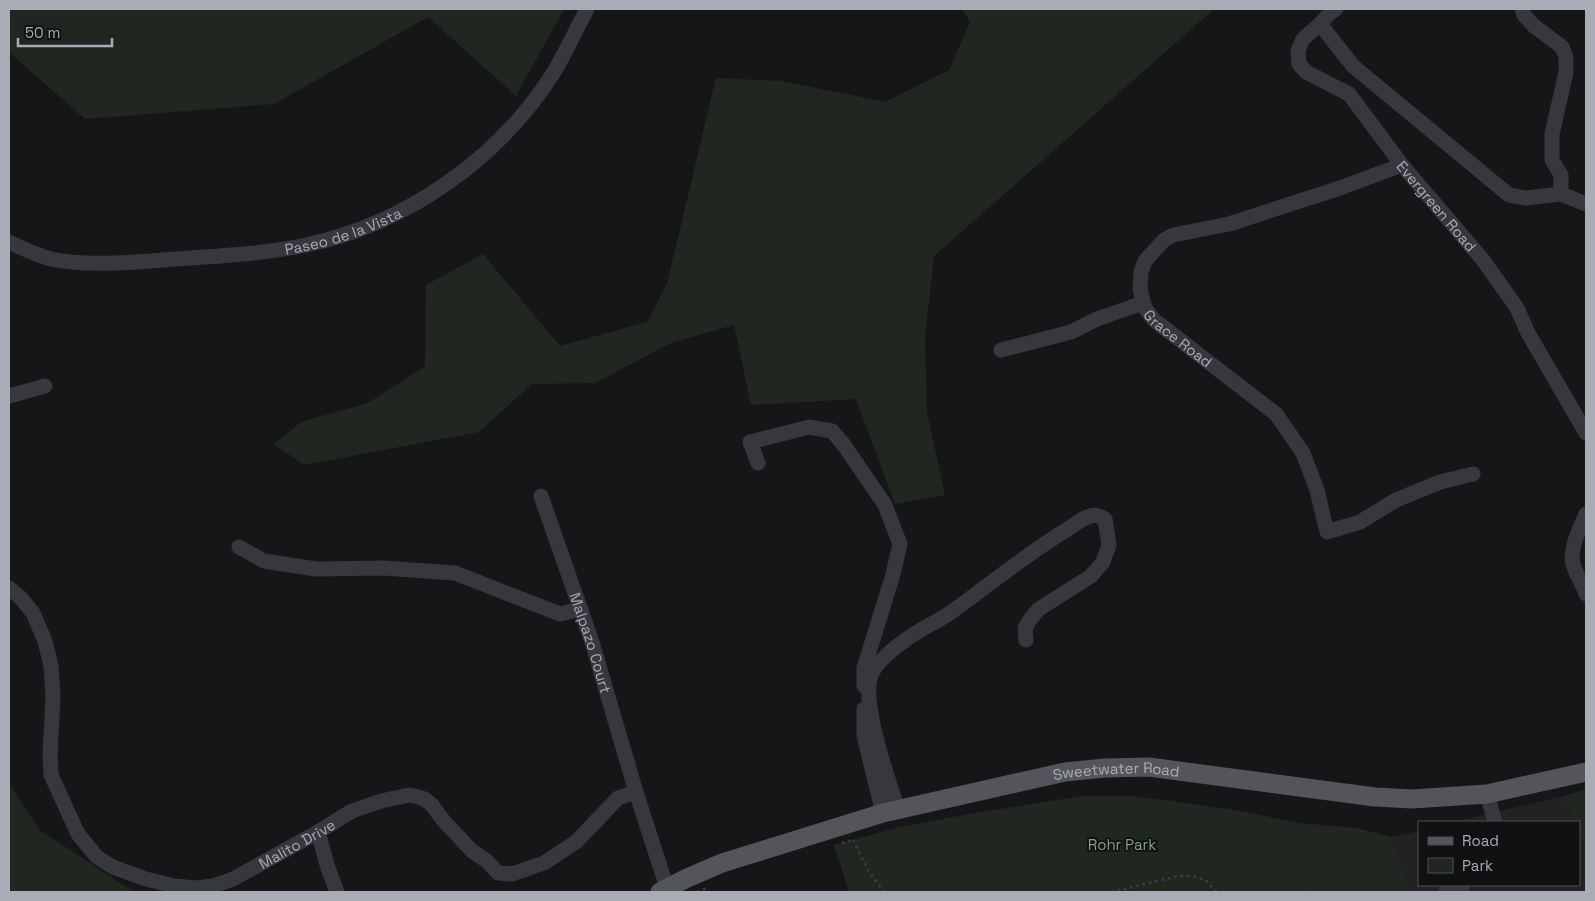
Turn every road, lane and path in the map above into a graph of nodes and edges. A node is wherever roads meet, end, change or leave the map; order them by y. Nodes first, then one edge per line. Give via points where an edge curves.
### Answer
1 (587, 9) edge
2 (1336, 9) edge
3 (1522, 9) edge
4 (1320, 24) junction
5 (1402, 165) junction
6 (1561, 194) junction
7 (1586, 204) edge
8 (9, 242) edge
9 (1143, 303) junction
10 (1001, 350) dead end
11 (45, 386) dead end
12 (9, 396) edge
13 (1586, 433) edge
14 (758, 463) dead end
15 (1473, 474) dead end
16 (542, 496) dead end
17 (1586, 514) edge
18 (239, 548) dead end
19 (9, 588) edge
20 (1586, 594) edge
21 (581, 609) junction
22 (1026, 640) dead end
23 (1586, 772) edge
24 (636, 792) junction
25 (1487, 794) junction
26 (890, 811) junction
27 (1495, 821) edge
28 (318, 832) junction
29 (853, 840) dead end
30 (1460, 886) edge
31 (1307, 889) dead end
32 (664, 890) edge
33 (1446, 891) edge
34 (337, 892) edge
35 (884, 892) edge
36 (1111, 892) edge
37 (1217, 892) edge
38 (1303, 892) edge

1 - 8 street, Paseo de la Vista via 549,79 489,149 428,195 357,230 273,251 128,262 74,262 50,258
2 - 4 street, Evergreen Road
3 - 6 street via 1534,26 1562,47 1566,57 1566,72 1552,134 1552,160 1562,175
4 - 5 street, Evergreen Road via 1303,39 1298,50 1300,64 1306,72 1349,94
4 - 6 street via 1353,66 1509,195 1526,198
5 - 9 street, Grace Road via 1229,224 1173,235 1145,261 1140,289
5 - 13 street, Evergreen Road via 1483,260 1517,308
6 - 7 street
9 - 10 street via 1071,332
9 - 15 street, Grace Road via 1154,320 1276,414 1303,453 1317,490 1327,532 1360,522 1396,500 1440,482
11 - 12 street
14 - 26 street via 750,442 809,427 832,431 885,505 900,544 864,668 864,736
16 - 21 street, Malpazo Court
17 - 20 street via 1572,557
18 - 21 street via 264,561 309,568 384,568 455,573 560,614
19 - 28 street, Malito Drive via 33,613 51,666 51,775 78,834 97,857 113,867 146,879 196,888 233,879
21 - 24 street, Malpazo Court
22 - 26 street via 1025,628 1031,618 1091,576 1103,562 1108,545 1105,519 1098,515 1089,516 1055,537 948,614 904,641 872,673 869,701
23 - 25 main road, Sweetwater Road
24 - 28 street, Malito Drive via 618,798 568,848 544,863 512,874 498,873 472,851 432,804 410,795 352,811
24 - 32 street
25 - 26 main road, Sweetwater Road via 1374,797 1171,769 1126,767 1065,772
25 - 27 street
26 - 32 main road, Sweetwater Road via 731,860
28 - 34 street
29 - 35 path
30 - 33 street
31 - 38 path
36 - 37 path via 1179,876 1205,880

